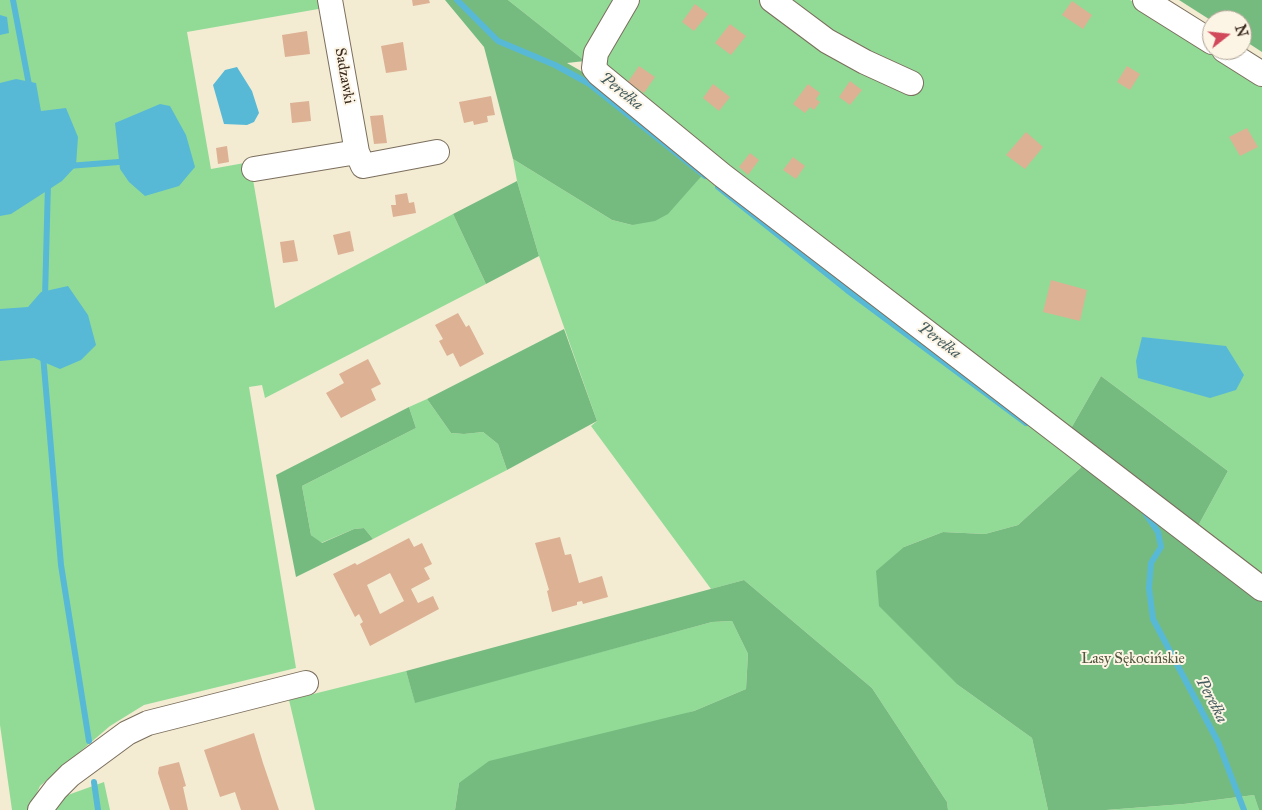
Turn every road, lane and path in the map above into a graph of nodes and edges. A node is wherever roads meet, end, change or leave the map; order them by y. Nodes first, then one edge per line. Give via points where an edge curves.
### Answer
1 (330, 0) edge
2 (627, 0) edge
3 (772, 0) edge
4 (1146, 0) edge
5 (1202, 36) edge
6 (1240, 60) edge
7 (1262, 74) edge
8 (911, 83) dead end
9 (436, 152) dead end
10 (360, 159) junction
11 (254, 169) dead end
12 (1262, 589) edge
13 (306, 683) dead end
14 (40, 810) edge

1 - 10 street, Sadzawki
2 - 12 street via 596,54 594,68 599,74 754,200
3 - 8 street via 827,41
4 - 5 street
6 - 7 street
9 - 10 street
10 - 11 street
13 - 14 street via 148,723 127,733 70,775

